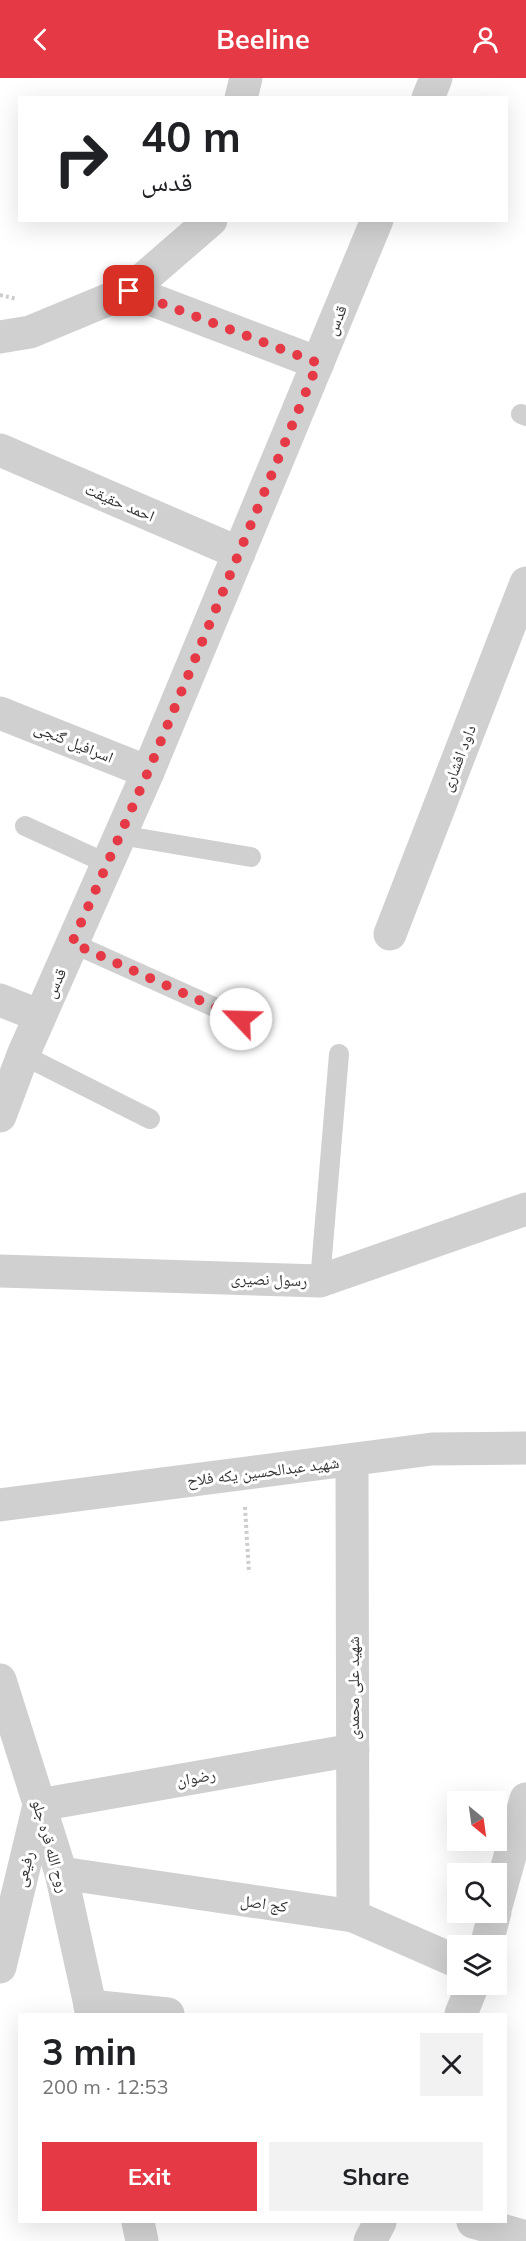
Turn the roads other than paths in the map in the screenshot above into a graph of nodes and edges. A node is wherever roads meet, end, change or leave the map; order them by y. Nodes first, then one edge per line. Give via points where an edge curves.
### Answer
1 (246, 78) edge
2 (436, 78) edge
3 (242, 96) edge
4 (429, 96) edge
5 (209, 222) edge
6 (376, 222) edge
7 (129, 291) junction
8 (0, 337) edge
9 (318, 363) junction
10 (0, 450) edge
11 (239, 554) junction
12 (526, 583) edge
13 (0, 713) edge
14 (148, 772) junction
15 (25, 826) dead end
16 (114, 850) junction
17 (251, 857) dead end
18 (390, 934) dead end
19 (72, 943) junction
20 (0, 1000) edge
21 (40, 1016) junction
22 (241, 1019) dead end
23 (339, 1054) dead end
24 (23, 1055) junction
25 (0, 1116) edge
26 (150, 1119) dead end
27 (524, 1203) edge
28 (0, 1271) edge
29 (320, 1281) junction
30 (526, 1448) edge
31 (352, 1460) junction
32 (0, 1505) edge
33 (0, 1680) edge
34 (353, 1750) junction
35 (526, 1799) edge
36 (39, 1805) junction
37 (507, 1867) edge
38 (61, 1873) junction
39 (353, 1916) junction
40 (447, 1957) edge
41 (0, 1967) edge
42 (469, 1995) edge
43 (91, 2010) edge
44 (149, 2013) edge
45 (461, 2013) edge
46 (138, 2223) edge
47 (379, 2223) edge
48 (477, 2223) edge
49 (526, 2237) edge
50 (142, 2241) edge
51 (370, 2241) edge

1 - 3 street
2 - 4 street
5 - 7 street
6 - 9 street, قدس
7 - 8 street via 30,332
7 - 9 street
9 - 11 street, قدس
10 - 11 street, احمد حقیقت
11 - 14 street, قدس
12 - 18 street, داود افشاری
13 - 14 street, اسرافیل گنجی
14 - 16 street, قدس
15 - 16 lane
16 - 17 lane
16 - 19 street, قدس
19 - 21 street, قدس
19 - 22 lane
20 - 21 street
21 - 24 street, قدس
23 - 29 lane
24 - 25 street, قدس
24 - 26 lane
27 - 29 street, رسول نصیری
28 - 29 street, رسول نصیری
30 - 31 street, شهید عبدالحسین یکه فلاح via 432,1449
31 - 32 street, شهید عبدالحسین یکه فلاح
31 - 34 street, شهید علی محمدی
33 - 36 street, روح الله قره جلو
34 - 36 street, رضوان
34 - 39 street, شهید علی محمدی
35 - 37 street
36 - 38 street, روح الله قره جلو
36 - 41 street, رفیعی
38 - 39 street, کج اصل
38 - 43 street, روح الله قره جلو
39 - 40 street, کج اصل
42 - 45 street
43 - 44 street
46 - 50 street
47 - 51 street
48 - 49 street

